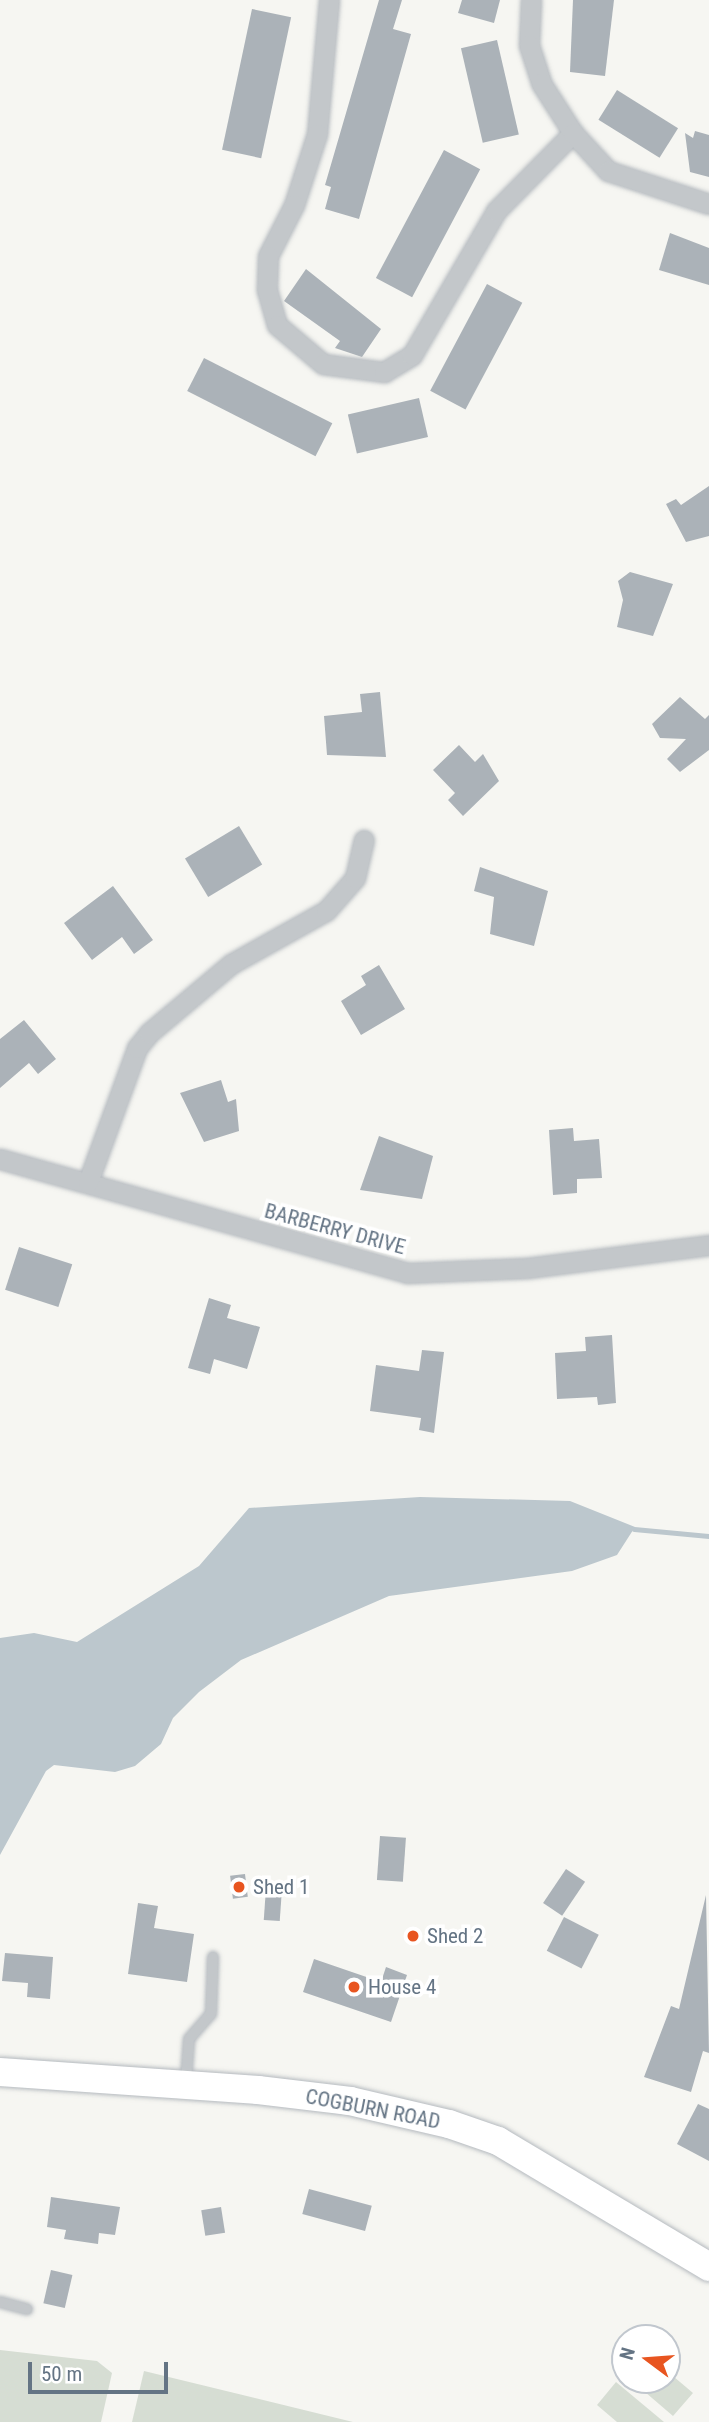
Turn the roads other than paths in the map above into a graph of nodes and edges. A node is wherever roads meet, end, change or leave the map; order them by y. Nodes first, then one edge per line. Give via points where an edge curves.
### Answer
1 (329, 0) edge
2 (531, 0) edge
3 (573, 133) junction
4 (709, 204) edge
5 (364, 840) dead end
6 (0, 1159) edge
7 (88, 1182) junction
8 (709, 1245) edge
9 (213, 1957) dead end
10 (0, 2072) edge
11 (186, 2085) junction
12 (709, 2267) edge
13 (0, 2302) edge
14 (27, 2309) dead end

1 - 3 street via 317,134 294,205 268,256 267,290 277,325 323,364 384,372 412,355 496,211
2 - 3 street via 529,45 541,83
3 - 4 street via 608,171
5 - 7 street via 355,878 326,911 232,964 149,1033 137,1048
6 - 7 street, BARBERRY DRIVE
7 - 8 street, BARBERRY DRIVE via 407,1273 527,1268
9 - 11 lane via 211,2014 189,2039
10 - 11 street, COGBURN ROAD
11 - 12 street, COGBURN ROAD via 350,2101 488,2137
13 - 14 lane

